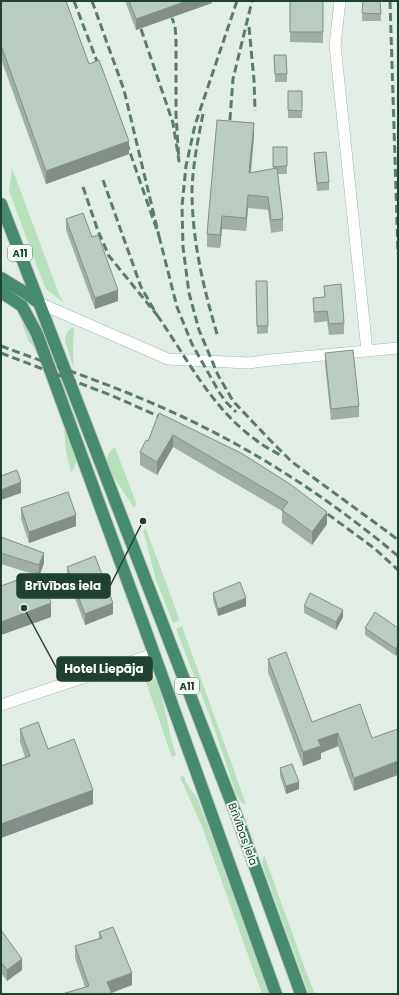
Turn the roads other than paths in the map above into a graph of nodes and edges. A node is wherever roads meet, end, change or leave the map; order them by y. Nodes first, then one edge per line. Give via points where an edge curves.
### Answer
1 (340, 1) edge
2 (1, 204) edge
3 (1, 278) edge
4 (1, 292) edge
5 (39, 303) junction
6 (398, 348) edge
7 (367, 351) junction
8 (154, 654) junction
9 (1, 705) edge
10 (276, 994) edge
11 (301, 994) edge

1 - 7 street via 335,45
2 - 5 highway, Brīvības iela / A11
3 - 5 highway
4 - 8 highway, Brīvības iela / A11 via 22,306 37,334
5 - 7 street via 168,359 248,363
5 - 11 highway, Brīvības iela / A11 via 234,810
6 - 7 street
8 - 9 street
8 - 10 highway, Brīvības iela / A11

